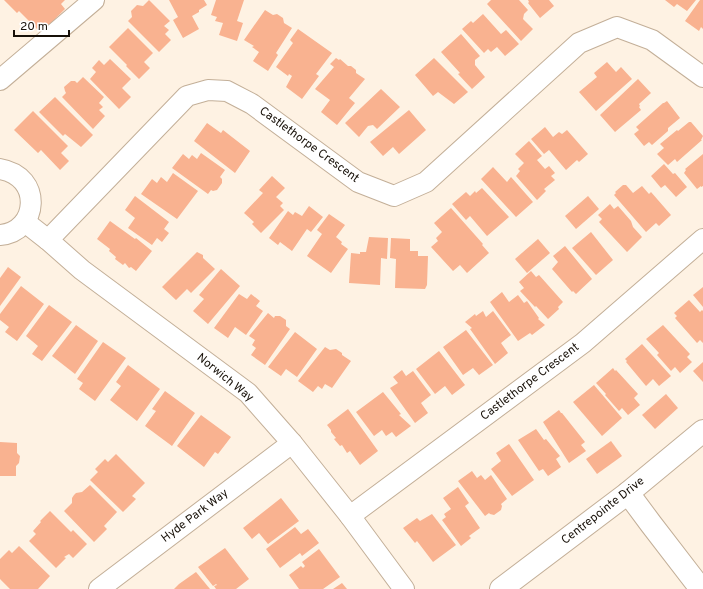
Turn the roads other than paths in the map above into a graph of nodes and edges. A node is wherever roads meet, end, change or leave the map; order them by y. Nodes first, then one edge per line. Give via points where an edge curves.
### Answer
1 (94, 0) edge
2 (703, 77) edge
3 (0, 80) edge
4 (0, 168) edge
5 (24, 222) junction
6 (0, 235) edge
7 (703, 239) edge
8 (48, 240) junction
9 (703, 431) edge
10 (292, 443) junction
11 (628, 493) junction
12 (350, 516) junction
13 (99, 589) edge
14 (404, 589) edge
15 (501, 589) edge
16 (701, 589) edge

1 - 3 street
2 - 8 street, Castlethorpe Crescent via 652,40 617,27 579,43 426,182 394,196 358,182 252,104 227,92 208,90 187,96
4 - 5 street via 18,175 30,192 30,213
5 - 6 street via 16,230
5 - 8 street, Norwich Way
7 - 12 street, Castlethorpe Crescent via 583,343
8 - 10 street, Norwich Way via 82,270 248,393
9 - 11 street, Centrepointe Drive
10 - 12 street, Norwich Way
10 - 13 street, Hyde Park Way
11 - 15 street, Centrepointe Drive
11 - 16 street
12 - 14 street, Norwich Way

